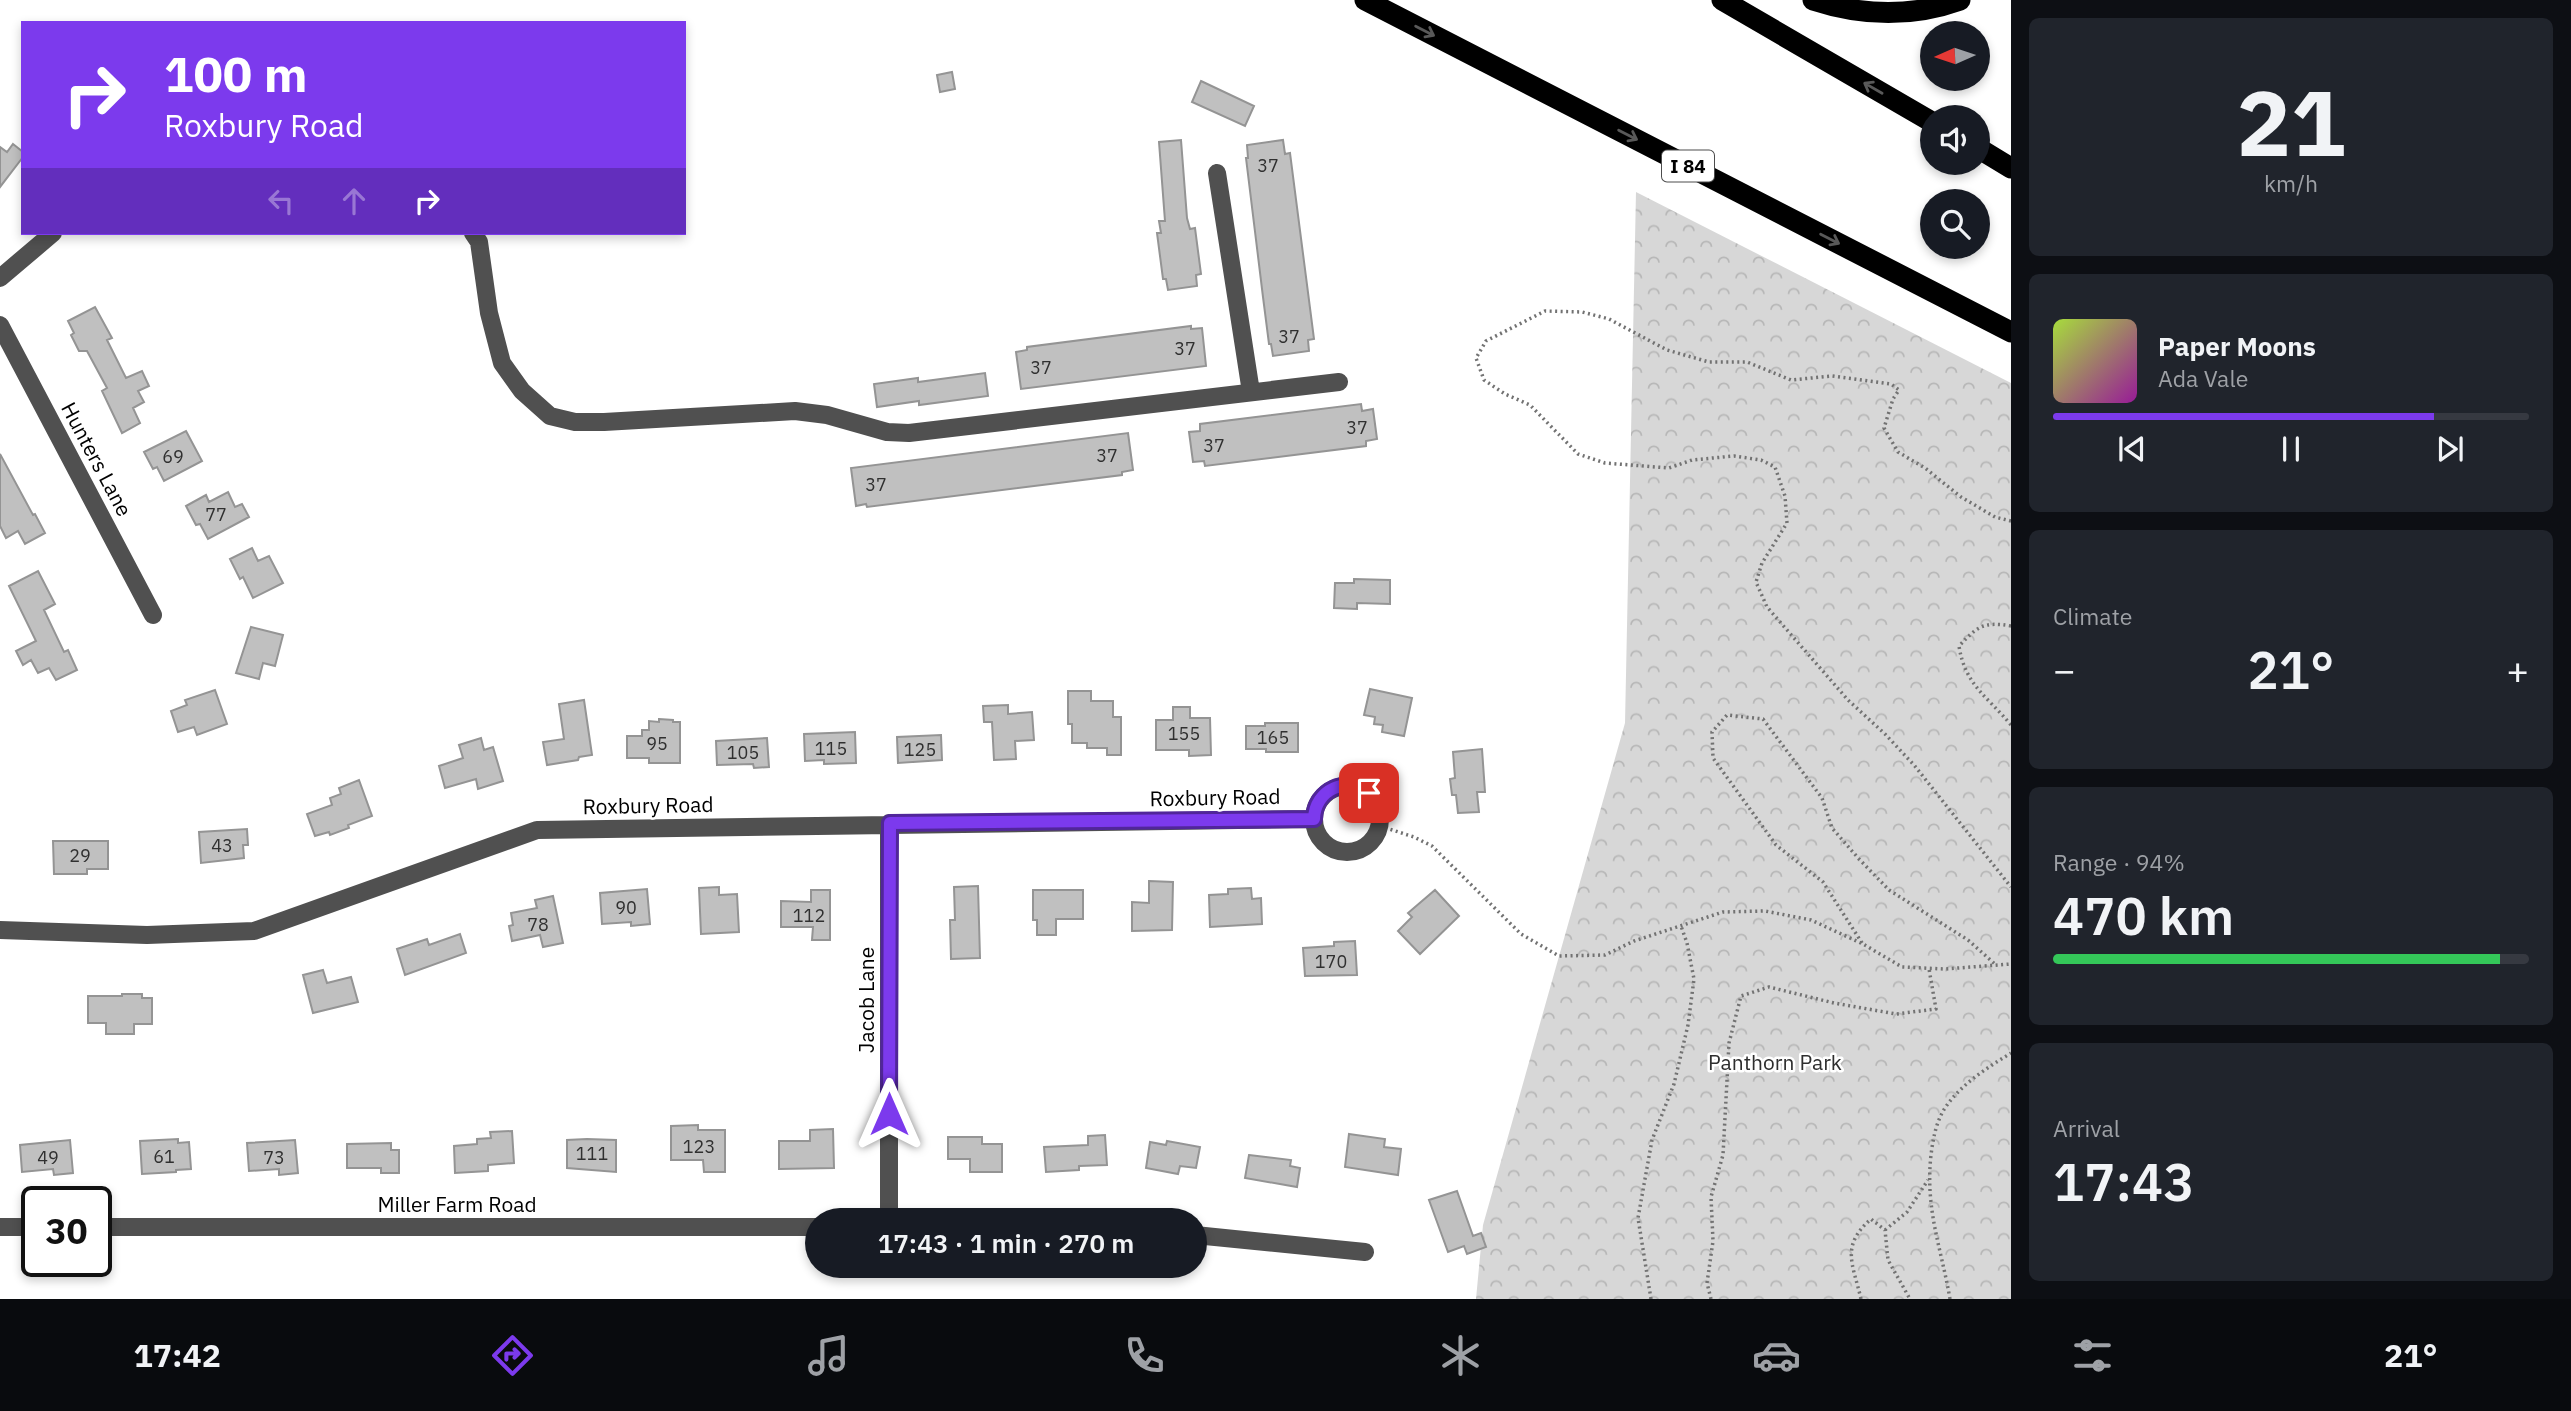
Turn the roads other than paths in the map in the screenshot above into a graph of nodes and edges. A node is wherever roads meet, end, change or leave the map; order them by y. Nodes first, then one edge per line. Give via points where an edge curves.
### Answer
1 (1365, 0) edge
2 (1722, 0) edge
3 (1813, 0) edge
4 (1960, 0) edge
5 (1920, 115) edge
6 (1990, 155) edge
7 (2011, 168) edge
8 (1217, 173) dead end
9 (51, 235) edge
10 (474, 235) edge
11 (0, 278) edge
12 (0, 325) edge
13 (2011, 332) edge
14 (1339, 382) dead end
15 (1251, 393) junction
16 (153, 615) dead end
17 (1314, 819) junction
18 (890, 823) junction
19 (0, 930) edge
20 (889, 1208) edge
21 (0, 1227) edge
22 (21, 1227) edge
23 (112, 1227) edge
24 (805, 1227) edge
25 (1207, 1236) edge
26 (1365, 1252) dead end

1 -> 13 highway, I 84
5 -> 2 highway
3 - 4 highway via 1877,14 1912,13
6 - 7 highway
8 - 15 street
9 - 11 street
10 - 15 street via 502,363 522,391 550,416 575,422 795,411 909,433
12 - 16 street, Hunters Lane
14 - 15 street
17 - 17 street via 1322,840 1342,852 1364,847 1380,827 1376,801 1352,785 1325,794
17 - 18 street, Roxbury Road
18 - 19 street, Roxbury Road via 537,830 254,931 147,936
18 - 20 street, Jacob Lane
21 - 22 street
23 - 24 street, Miller Farm Road
25 - 26 street

